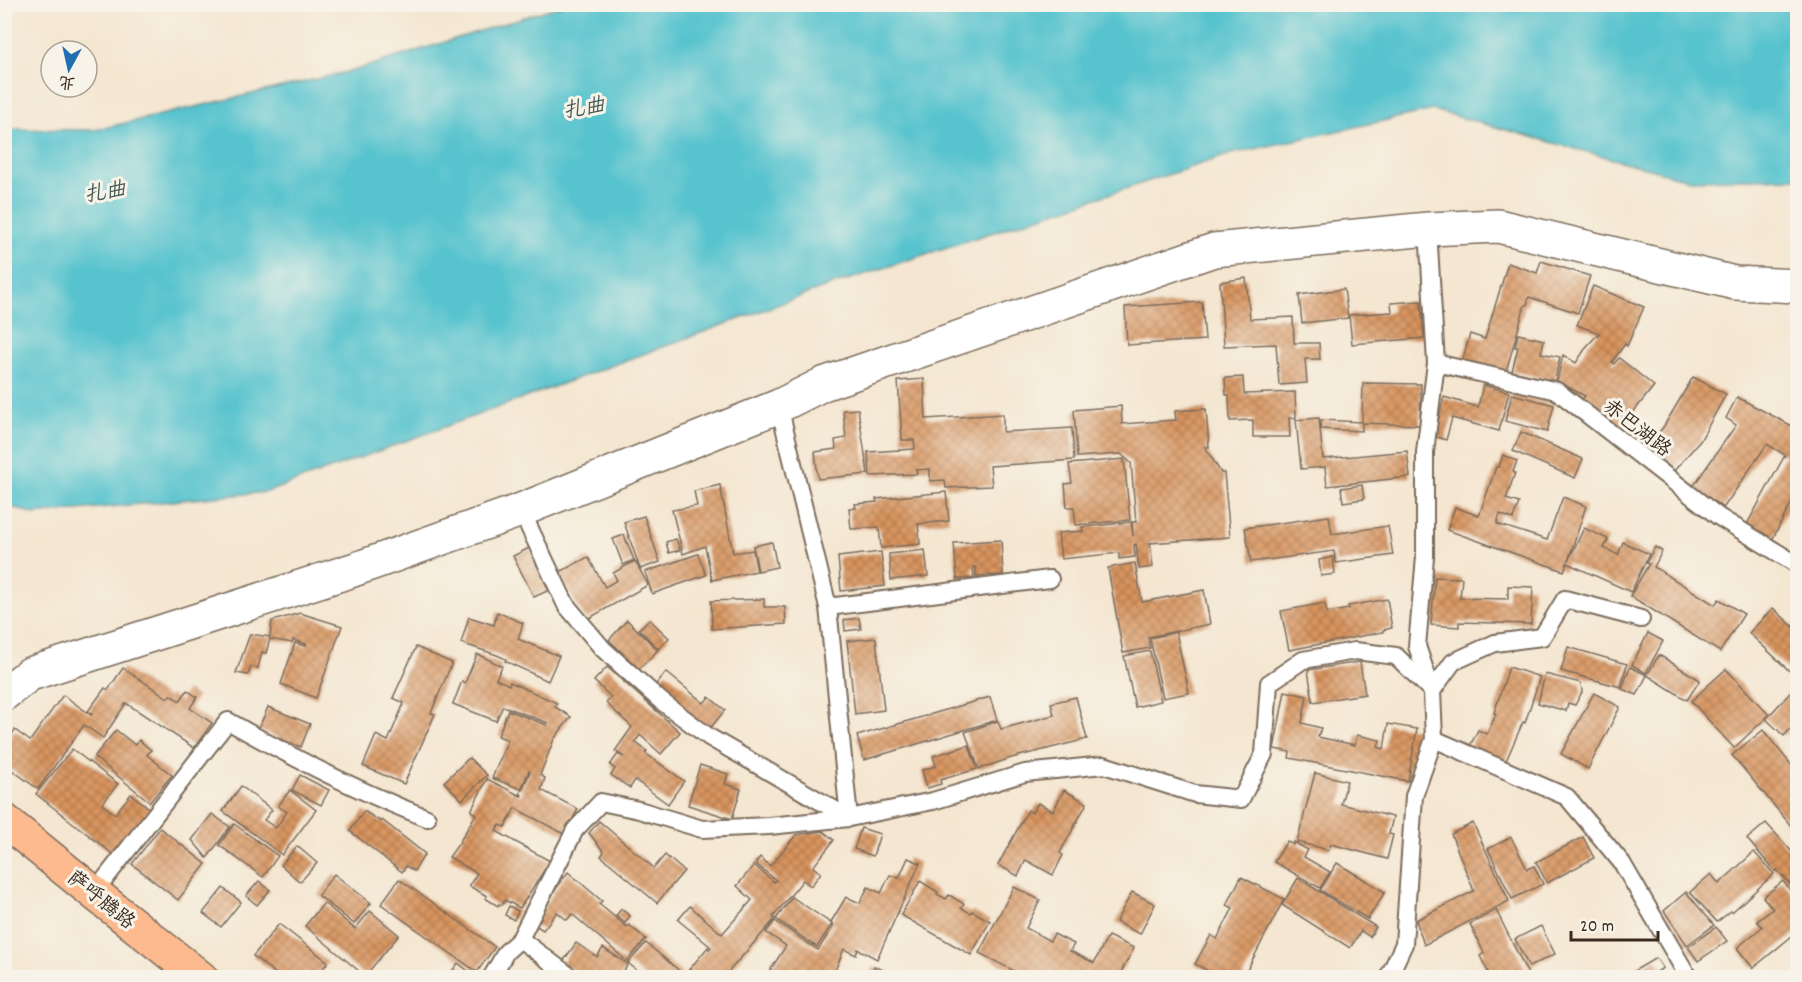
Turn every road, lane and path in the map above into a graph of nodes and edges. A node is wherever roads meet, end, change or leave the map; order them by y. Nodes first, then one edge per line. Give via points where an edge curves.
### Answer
1 (1428, 229) junction
2 (1797, 286) edge
3 (1436, 363) junction
4 (779, 406) junction
5 (521, 510) junction
6 (1797, 565) edge
7 (1050, 579) dead end
8 (828, 607) junction
9 (1641, 619) dead end
10 (1432, 691) junction
11 (4, 694) edge
12 (1434, 739) junction
13 (427, 818) dead end
14 (849, 818) junction
15 (4, 820) edge
16 (94, 893) junction
17 (520, 939) junction
18 (201, 978) edge
19 (491, 978) edge
20 (572, 978) edge
21 (1388, 978) edge
22 (1689, 978) edge

1 - 2 street via 1498,226 1735,283
1 - 3 lane
1 - 4 street via 1215,250 823,384
3 - 6 lane, 赤巴湖路 via 1557,391 1719,517
3 - 10 lane via 1425,452 1425,557 1417,646
4 - 5 street
4 - 8 lane
5 - 11 street via 352,570 30,674
5 - 14 lane via 566,605 603,649 660,701 709,737
7 - 8 lane
8 - 14 lane
9 - 10 lane via 1565,599 1542,637 1495,643 1454,662
10 - 12 lane
10 - 14 lane via 1396,656 1355,651 1304,660 1269,683 1264,754 1241,800 1195,794 1104,765 1025,772 933,801
12 - 21 lane via 1414,796 1404,944
12 - 22 lane via 1567,797 1622,863
13 - 16 lane via 377,798 228,721
14 - 17 lane via 702,829 601,802 575,830
15 - 16 highway, 萨呼腾路
16 - 18 highway, 萨呼腾路
17 - 19 lane via 506,952
17 - 20 lane

